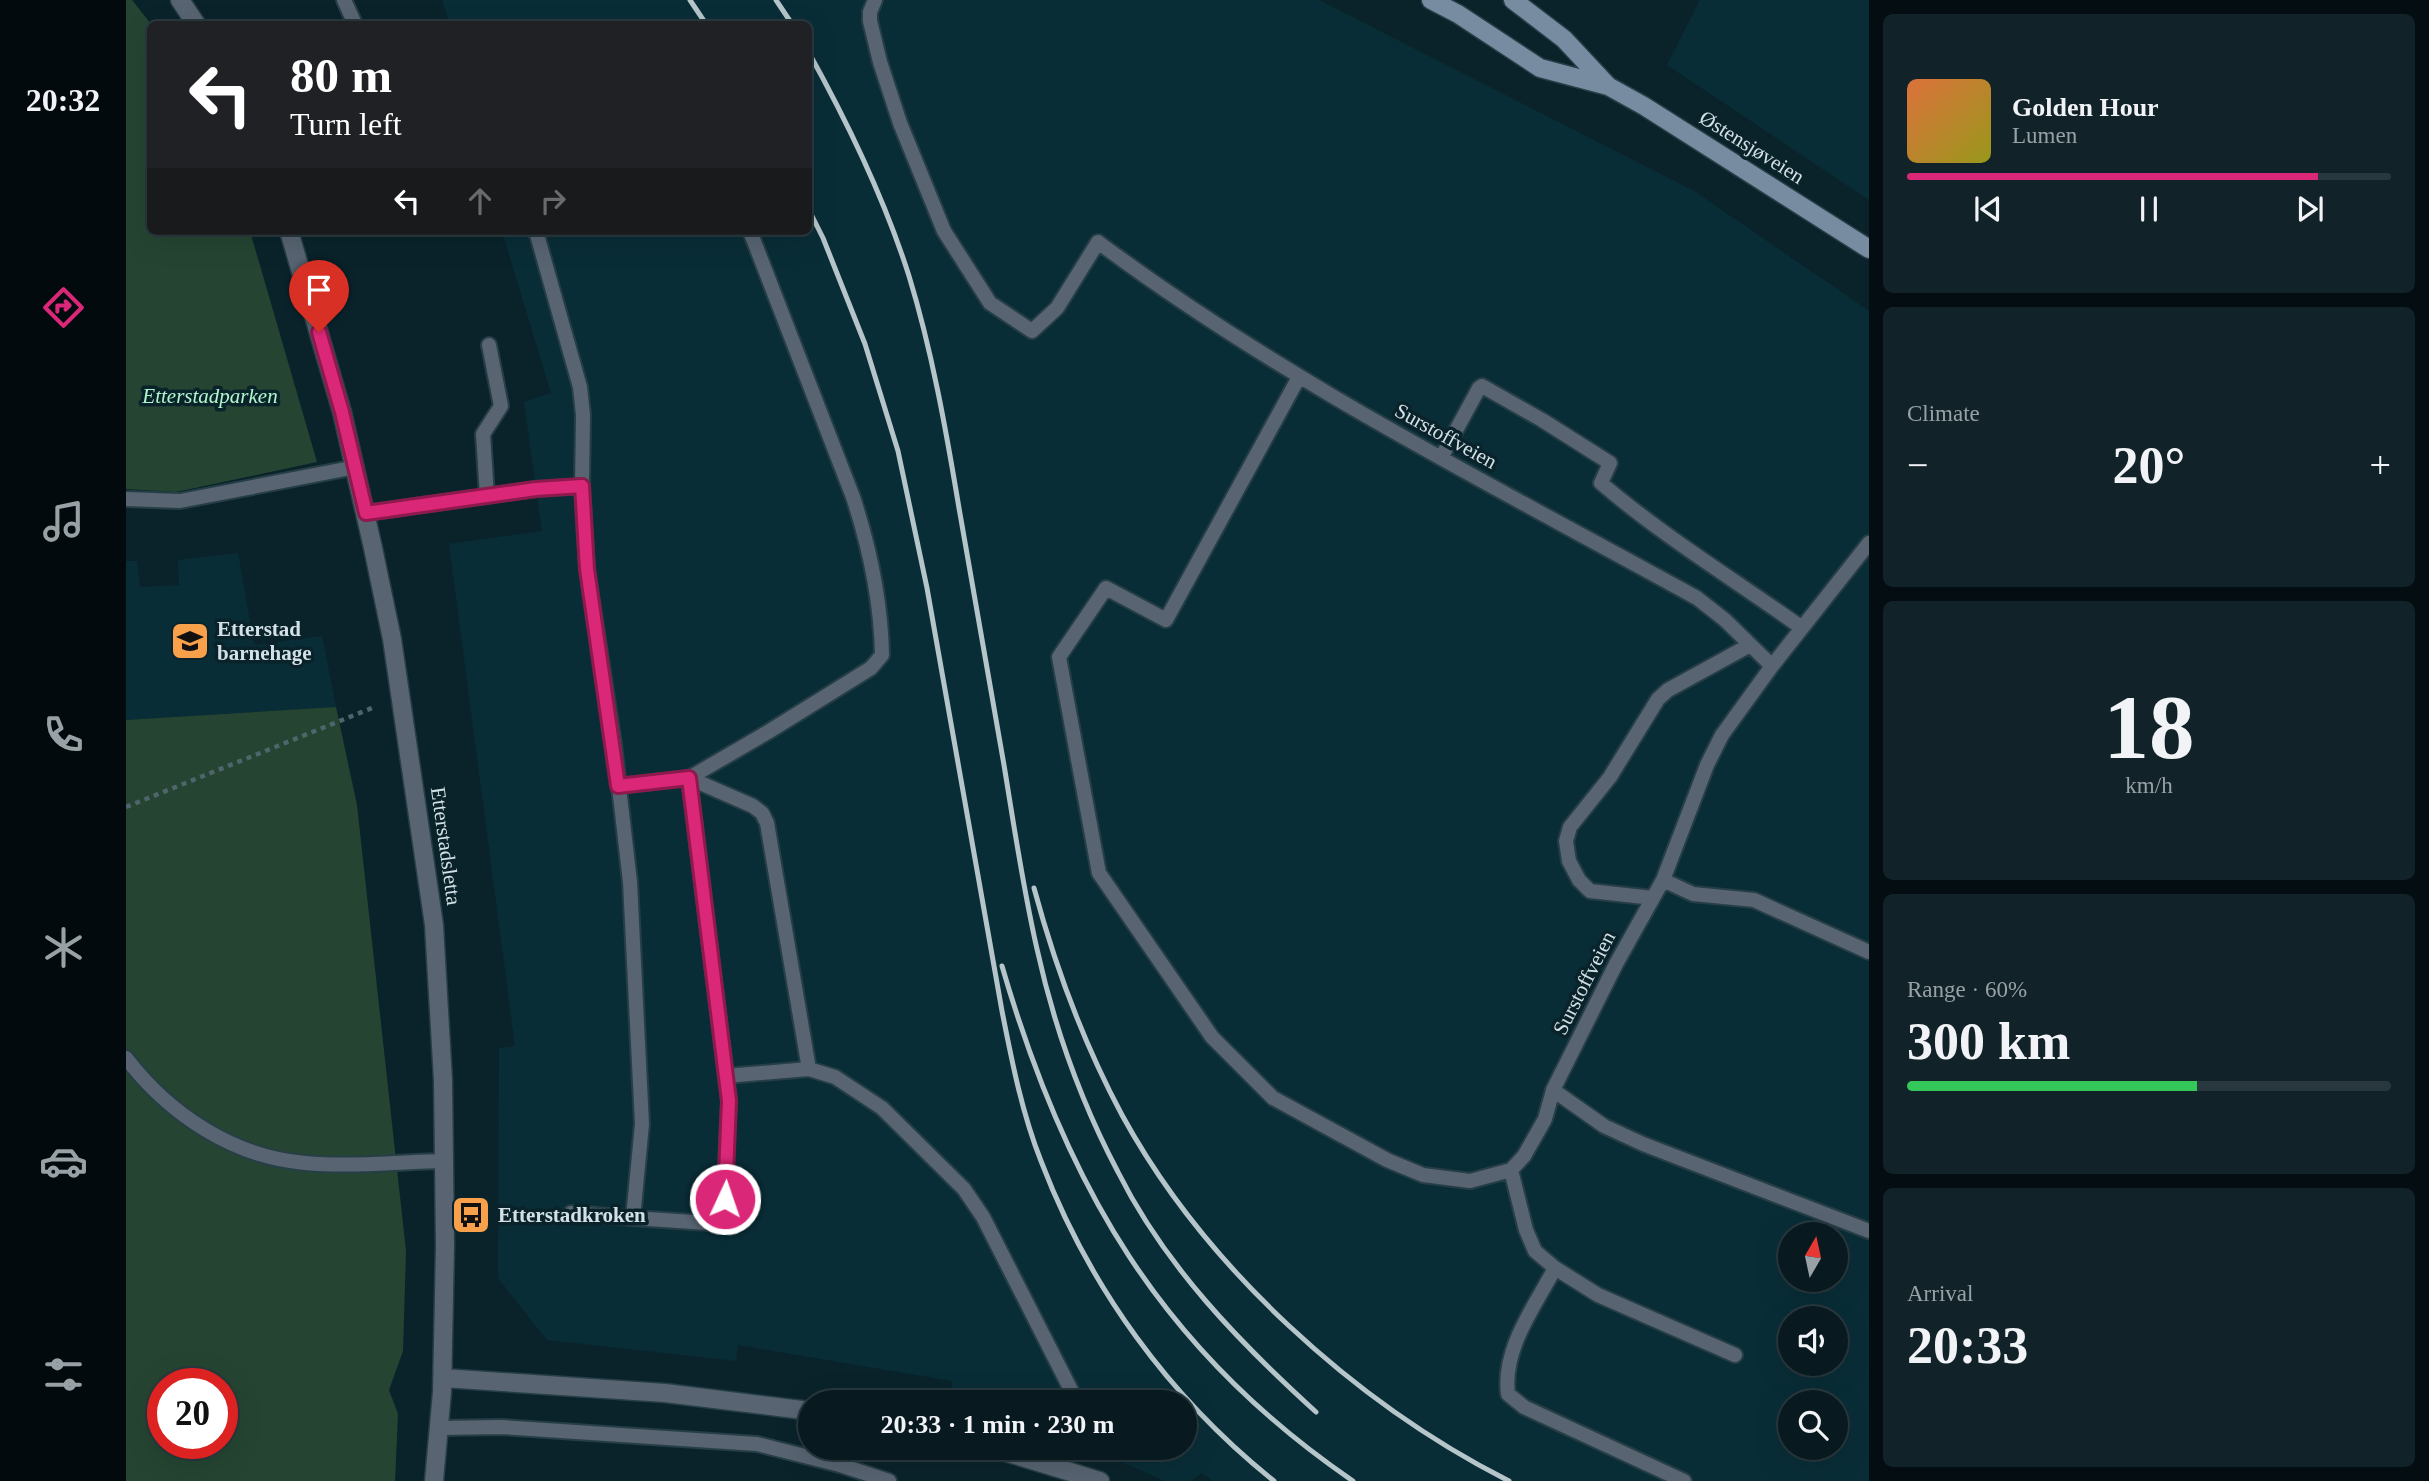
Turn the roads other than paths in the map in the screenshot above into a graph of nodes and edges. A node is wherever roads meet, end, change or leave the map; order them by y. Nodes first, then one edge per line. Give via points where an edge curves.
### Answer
1 (180, 0) edge
2 (344, 0) edge
3 (875, 0) edge
4 (1431, 0) edge
5 (1513, 0) edge
6 (194, 21) edge
7 (354, 21) edge
8 (1608, 86) junction
9 (290, 235) edge
10 (537, 235) edge
11 (752, 235) edge
12 (1869, 249) edge
13 (489, 345) dead end
14 (1299, 377) junction
15 (1441, 458) junction
16 (356, 467) junction
17 (582, 486) junction
18 (487, 496) junction
19 (126, 499) edge
20 (366, 513) junction
21 (1869, 543) edge
22 (1802, 628) junction
23 (1750, 645) junction
24 (1772, 667) junction
25 (689, 778) junction
26 (618, 786) junction
27 (1663, 880) junction
28 (1653, 898) junction
29 (1869, 952) edge
30 (126, 1058) edge
31 (809, 1069) junction
32 (726, 1076) junction
33 (1553, 1090) junction
34 (444, 1161) junction
35 (1511, 1170) junction
36 (571, 1213) dead end
37 (633, 1218) junction
38 (1869, 1231) edge
39 (1555, 1268) junction
40 (1735, 1355) dead end
41 (443, 1378) junction
42 (1071, 1390) dead end
43 (798, 1410) edge
44 (439, 1428) junction
45 (1031, 1460) edge
46 (434, 1481) edge
47 (889, 1481) edge
48 (1100, 1481) edge
49 (1684, 1481) edge

1 - 6 street
2 - 7 lane
3 - 14 lane, Surstoffveien via 870,21 900,123 944,231 990,303 1032,331 1058,308 1098,242
4 - 8 main road, Østensjøveien via 1540,68
5 - 8 main road, Østensjøveien via 1564,39
8 - 12 main road, Østensjøveien
9 - 16 street, Etterstadsletta
10 - 17 lane via 580,387
11 - 25 lane via 867,541 879,599 882,655 871,668
13 - 18 lane via 500,406 484,434
14 - 15 lane, Surstoffveien
14 - 35 lane via 1166,620 1106,588 1059,657 1099,873 1212,1037 1273,1098 1423,1175 1471,1181
15 - 22 lane via 1482,386 1610,463 1601,483
15 - 23 lane, Surstoffveien via 1697,598
16 - 19 lane via 180,501
16 - 20 street, Etterstadsletta
17 - 18 lane
17 - 26 lane via 587,569
18 - 20 lane
20 - 34 street, Etterstadsletta via 392,639 434,925
21 - 22 lane, Surstoffveien
22 - 24 lane, Surstoffveien
23 - 24 lane, Surstoffveien
23 - 28 lane via 1658,699 1610,777 1570,827 1566,841 1569,861 1590,891
24 - 27 lane, Surstoffveien via 1722,735
25 - 26 lane
25 - 31 lane via 762,813
25 - 32 lane
26 - 37 lane via 630,882 642,1124
27 - 28 lane, Surstoffveien
27 - 29 lane via 1693,894 1754,900
28 - 33 lane, Surstoffveien
30 - 34 lane via 167,1103 195,1123 258,1152 302,1163
31 - 32 lane
31 - 42 lane via 835,1077 882,1108 964,1189 983,1217
32 - 37 lane via 729,1101 723,1224
33 - 35 lane, Surstoffveien via 1545,1119
33 - 38 lane via 1604,1126 1643,1144
34 - 41 street, Etterstadsletta
35 - 39 lane via 1535,1251
36 - 37 lane
39 - 40 lane via 1598,1295
39 - 49 lane via 1510,1354 1508,1394 1524,1407
41 - 43 street via 665,1393
41 - 44 street, Etterstadsletta
44 - 46 street, Etterstadsletta
44 - 47 lane via 529,1428 757,1444
45 - 48 street

